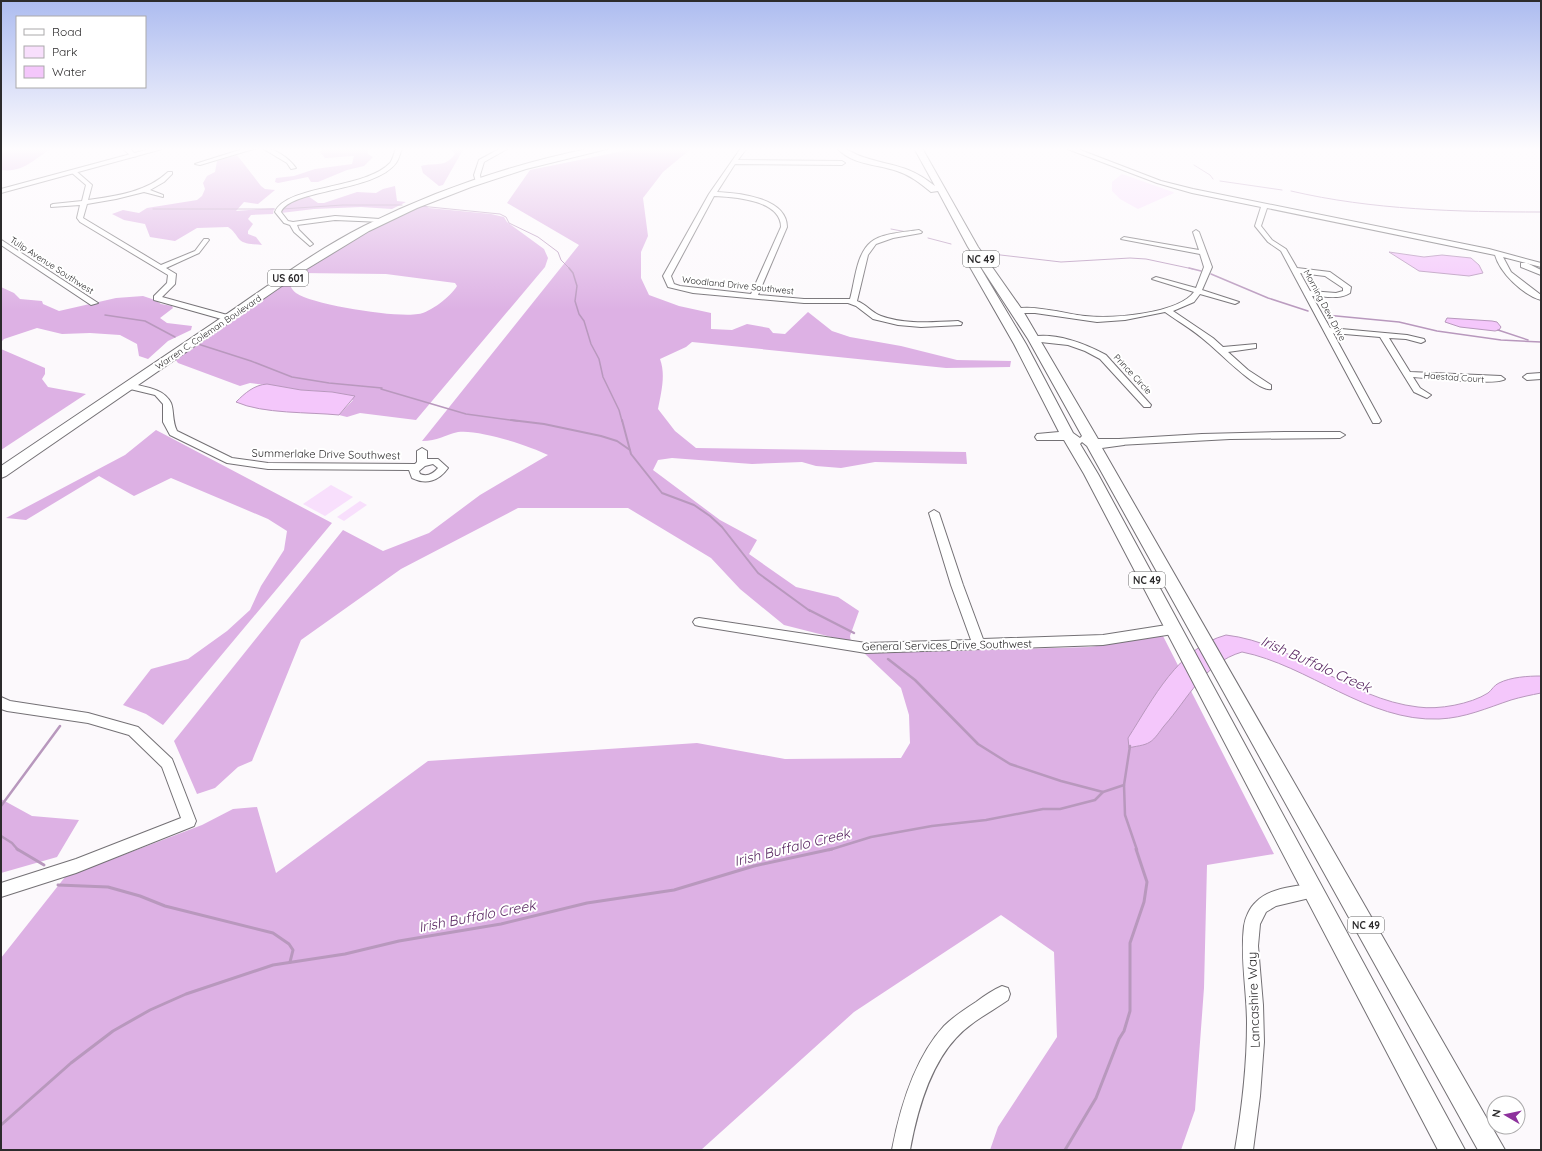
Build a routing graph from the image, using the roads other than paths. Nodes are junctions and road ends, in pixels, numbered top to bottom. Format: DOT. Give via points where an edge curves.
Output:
graph roads {
  1 [pos="84,201"];
  2 [pos="80,202"];
  3 [pos="289,202"];
  4 [pos="424,202"];
  5 [pos="708,202"];
  6 [pos="760,202"];
  7 [pos="940,202"];
  8 [pos="948,202"];
  9 [pos="1248,202"];
  10 [pos="1265,205"];
  11 [pos="53,206"];
  12 [pos="380,221"];
  13 [pos="293,224"];
  14 [pos="919,232"];
  15 [pos="1196,232"];
  16 [pos="1124,239"];
  17 [pos="206,240"];
  18 [pos="1,242"];
  19 [pos="310,244"];
  20 [pos="13,250"];
  21 [pos="5,253"];
  22 [pos="1204,253"];
  23 [pos="1498,253"];
  24 [pos="1515,257"];
  25 [pos="1541,265"];
  26 [pos="162,267"];
  27 [pos="1295,270"];
  28 [pos="1541,273"];
  29 [pos="1156,279"];
  30 [pos="1198,291"];
  31 [pos="1307,293"];
  32 [pos="754,296"];
  33 [pos="1541,298"];
  34 [pos="853,302"];
  35 [pos="1235,302"];
  36 [pos="94,303"];
  37 [pos="1167,310"];
  38 [pos="1017,311"];
  39 [pos="228,318"];
  40 [pos="958,323"];
  41 [pos="1327,330"];
  42 [pos="1383,335"];
  43 [pos="1034,339"];
  44 [pos="1421,341"];
  45 [pos="1019,342"];
  46 [pos="1253,346"];
  47 [pos="1222,350"];
  48 [pos="1050,366"];
  49 [pos="1407,374"];
  50 [pos="1541,376"];
  51 [pos="1527,377"];
  52 [pos="1501,379"];
  53 [pos="129,386"];
  54 [pos="1268,387"];
  55 [pos="1427,395"];
  56 [pos="1049,397"];
  57 [pos="1147,405"];
  58 [pos="1376,421"];
  59 [pos="1340,435"];
  60 [pos="1068,436"];
  61 [pos="1091,438"];
  62 [pos="1118,442"];
  63 [pos="422,451"];
  64 [pos="1078,451"];
  65 [pos="419,465"];
  66 [pos="1,473"];
  67 [pos="1122,493"];
  68 [pos="1111,512"];
  69 [pos="934,513"];
  70 [pos="1156,553"];
  71 [pos="699,622"];
  72 [pos="1173,629"];
  73 [pos="980,645"];
  74 [pos="1,702"];
  75 [pos="1,890"];
  76 [pos="1313,891"];
  77 [pos="1002,994"];
  78 [pos="901,1150"];
  79 [pos="1244,1150"];
  80 [pos="1452,1150"];
  81 [pos="1492,1150"];
  1 -- 26 [label="street" via="80,218 82,222"];
  2 -- 11 [label="street"];
  3 -- 13 [label="street" via="282,205 278,212 282,218"];
  4 -- 12 [label="highway, Warren C. Coleman Boulevard / US 601"];
  5 -- 32 [label="street, Woodland Drive Southwest" via="674,260 667,279 671,285 683,289"];
  6 -- 32 [label="street" via="784,219 784,227"];
  7 -- 45 [label="highway, NC 49"];
  8 -- 38 [label="highway, NC 49" via="973,247"];
  9 -- 10 [label="street"];
  10 -- 23 [label="street"];
  10 -- 27 [label="street, Morning Dew Drive" via="1258,226 1270,241 1284,250"];
  12 -- 13 [label="street" via="346,218"];
  12 -- 39 [label="highway, Warren C. Coleman Boulevard / US 601" via="311,262"];
  13 -- 19 [label="street" via="296,231"];
  14 -- 34 [label="street" via="878,240 870,247 865,255"];
  15 -- 22 [label="street"];
  16 -- 22 [label="street"];
  17 -- 26 [label="street" via="197,252"];
  18 -- 20 [label="street, Tulip Avenue Southwest"];
  20 -- 21 [label="street"];
  20 -- 36 [label="street, Tulip Avenue Southwest"];
  22 -- 30 [label="street" via="1208,267"];
  23 -- 24 [label="street"];
  23 -- 33 [label="street" via="1500,264 1505,271"];
  24 -- 25 [label="street"];
  24 -- 28 [label="street" via="1527,267"];
  26 -- 39 [label="street" via="172,274 172,281 157,298"];
  27 -- 31 [label="street, Morning Dew Drive"];
  27 -- 31 [label="street" via="1327,274 1346,287 1346,293 1336,295"];
  29 -- 30 [label="street"];
  30 -- 35 [label="street"];
  30 -- 37 [label="street" via="1190,301"];
  31 -- 41 [label="street, Morning Dew Drive"];
  32 -- 34 [label="street, Woodland Drive Southwest"];
  34 -- 40 [label="street" via="876,317 898,323"];
  37 -- 38 [label="street" via="1097,320"];
  37 -- 47 [label="street"];
  38 -- 43 [label="highway, NC 49"];
  39 -- 53 [label="highway, Warren C. Coleman Boulevard / US 601"];
  41 -- 42 [label="street"];
  41 -- 58 [label="street, Morning Dew Drive"];
  42 -- 44 [label="street"];
  42 -- 49 [label="street"];
  43 -- 48 [label="highway, NC 49"];
  43 -- 57 [label="street, Prince Circle" via="1055,341 1097,353"];
  45 -- 48 [label="highway" via="1031,345 1042,363"];
  45 -- 56 [label="highway, NC 49"];
  46 -- 47 [label="street"];
  47 -- 54 [label="street" via="1251,377"];
  48 -- 61 [label="highway, NC 49"];
  49 -- 52 [label="street, Haestad Court"];
  49 -- 55 [label="street" via="1417,390"];
  50 -- 51 [label="street"];
  53 -- 65 [label="street, Summerlake Drive Southwest" via="158,393 166,404 168,422 173,433 230,461 268,466"];
  53 -- 66 [label="highway, Warren C. Coleman Boulevard / US 601"];
  56 -- 60 [label="highway, NC 49"];
  56 -- 61 [label="highway" via="1057,399 1079,435"];
  59 -- 62 [label="street" via="1278,433"];
  60 -- 64 [label="highway, NC 49"];
  60 -- 64 [label="highway" via="1042,437"];
  60 -- 67 [label="highway" via="1083,446 1110,487"];
  61 -- 62 [label="highway"];
  61 -- 67 [label="highway, NC 49"];
  63 -- 65 [label="street"];
  64 -- 68 [label="highway, NC 49"];
  65 -- 65 [label="street, Summerlake Drive Southwest" via="415,476 429,482 443,468 434,461"];
  67 -- 70 [label="highway, NC 49"];
  68 -- 70 [label="highway" via="1121,515 1140,549"];
  68 -- 72 [label="highway, NC 49"];
  69 -- 73 [label="street"];
  70 -- 81 [label="highway, NC 49"];
  71 -- 73 [label="street, General Services Drive Southwest" via="866,648"];
  72 -- 73 [label="street, General Services Drive Southwest" via="1103,640"];
  72 -- 76 [label="highway, NC 49"];
  74 -- 75 [label="street" via="7,706 88,718 133,732 167,763 189,821 76,866"];
  76 -- 79 [label="street, Lancashire Way" via="1281,897 1262,907 1252,924 1256,1048"];
  76 -- 80 [label="highway, NC 49"];
  77 -- 78 [label="street" via="951,1032 924,1072 904,1132"];
}
